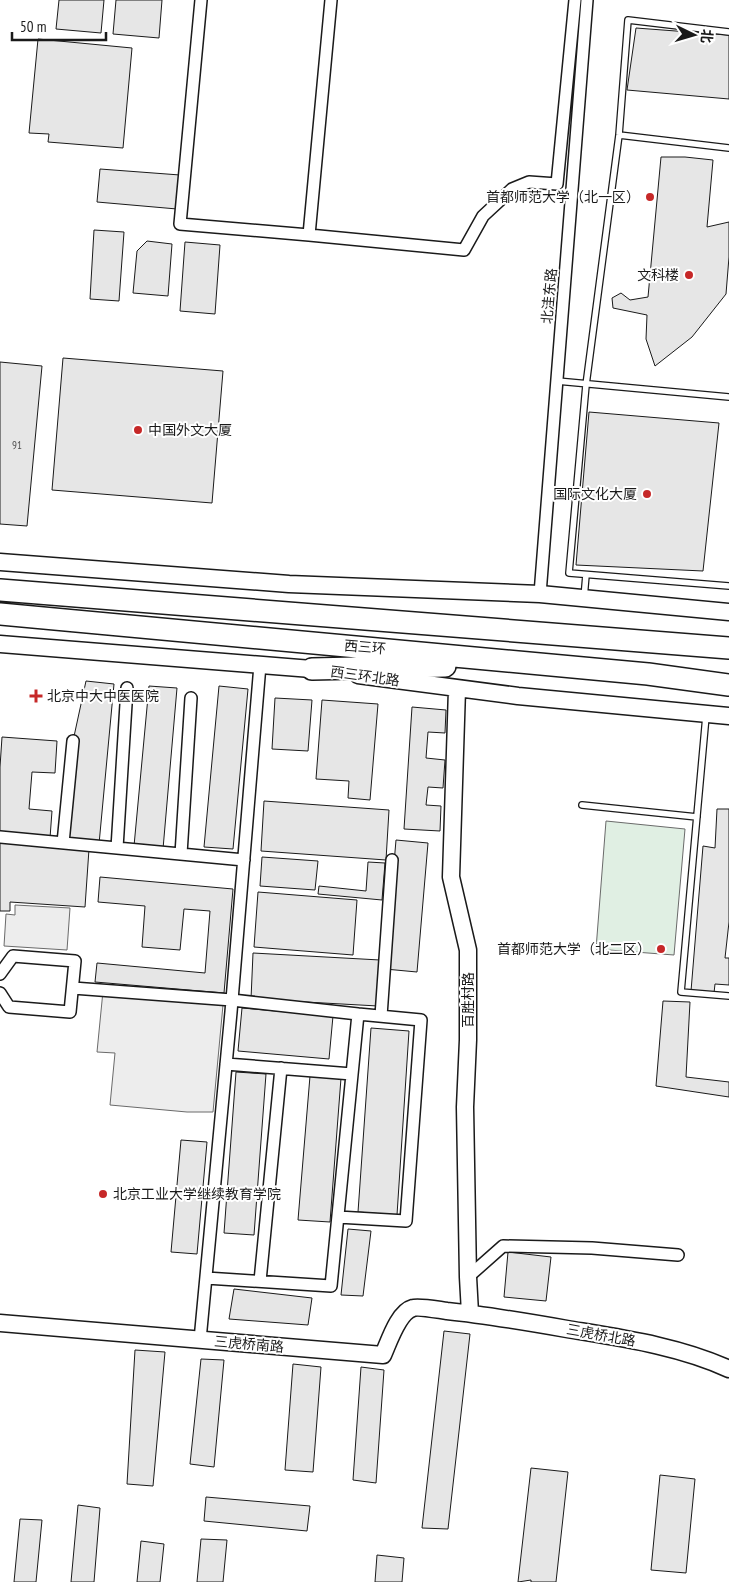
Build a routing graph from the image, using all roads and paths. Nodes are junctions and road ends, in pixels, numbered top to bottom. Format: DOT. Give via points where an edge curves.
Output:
graph roads {
  1 [pos="201,0"];
  2 [pos="330,0"];
  3 [pos="575,0"];
  4 [pos="587,0"];
  5 [pos="729,32"];
  6 [pos="619,135"];
  7 [pos="729,148"];
  8 [pos="309,235"];
  9 [pos="557,381"];
  10 [pos="586,384"];
  11 [pos="729,397"];
  12 [pos="0,562"];
  13 [pos="586,575"];
  14 [pos="729,586"];
  15 [pos="2,590"];
  16 [pos="540,594"];
  17 [pos="584,598"];
  18 [pos="729,612"];
  19 [pos="1,614"];
  20 [pos="649,643"];
  21 [pos="0,644"];
  22 [pos="729,648"];
  23 [pos="729,655"];
  24 [pos="260,665"];
  25 [pos="543,665"];
  26 [pos="312,669"];
  27 [pos="648,674"];
  28 [pos="729,676"];
  29 [pos="729,685"];
  30 [pos="127,688"];
  31 [pos="457,689"];
  32 [pos="191,698"];
  33 [pos="706,713"];
  34 [pos="729,716"];
  35 [pos="73,741"];
  36 [pos="582,806"];
  37 [pos="696,817"];
  38 [pos="0,837"];
  39 [pos="63,843"];
  40 [pos="117,848"];
  41 [pos="181,854"];
  42 [pos="244,860"];
  43 [pos="392,860"];
  44 [pos="0,974"];
  45 [pos="73,988"];
  46 [pos="0,993"];
  47 [pos="729,996"];
  48 [pos="232,1000"];
  49 [pos="358,1014"];
  50 [pos="381,1016"];
  51 [pos="226,1064"];
  52 [pos="281,1068"];
  53 [pos="352,1074"];
  54 [pos="338,1217"];
  55 [pos="678,1255"];
  56 [pos="468,1277"];
  57 [pos="206,1278"];
  58 [pos="260,1281"];
  59 [pos="470,1313"];
  60 [pos="0,1322"];
  61 [pos="200,1340"];
  62 [pos="729,1369"];
  1 -- 8 [label="street" via="180,224"];
  2 -- 8 [label="street"];
  3 -- 8 [label="street" via="557,184 529,182 512,189 483,216 464,250"];
  4 -- 9 [label="street, 北洼东路"];
  5 -- 6 [label="lane" via="628,20"];
  6 -- 7 [label="lane"];
  6 -- 10 [label="lane"];
  9 -- 10 [label="lane"];
  9 -- 16 [label="street, 北洼东路"];
  10 -- 11 [label="lane"];
  10 -- 13 [label="lane" via="569,573"];
  12 -- 16 [label="street" via="289,584"];
  13 -- 14 [label="lane"];
  13 -- 17 [label="lane"];
  15 -- 20 [label="highway, 西三环"];
  16 -- 17 [label="street"];
  17 -- 18 [label="street"];
  19 -- 25 [label="highway, 西三环"];
  20 -- 22 [label="highway, 西三环"];
  20 -- 23 [label="highway"];
  21 -- 24 [label="street, 西三环北路"];
  24 -- 26 [label="street, 西三环北路"];
  24 -- 42 [label="street"];
  25 -- 26 [label="highway"];
  25 -- 27 [label="highway, 西三环"];
  26 -- 31 [label="street, 西三环北路"];
  27 -- 28 [label="highway"];
  27 -- 29 [label="highway, 西三环"];
  30 -- 40 [label="street"];
  31 -- 33 [label="street, 西三环北路"];
  31 -- 56 [label="street, 百胜村路" via="451,877 468,950"];
  32 -- 41 [label="street"];
  33 -- 34 [label="street, 西三环北路"];
  33 -- 37 [label="lane"];
  35 -- 39 [label="street"];
  36 -- 37 [label="lane"];
  37 -- 47 [label="lane" via="681,992"];
  38 -- 39 [label="street"];
  39 -- 40 [label="street"];
  40 -- 41 [label="street"];
  41 -- 42 [label="street"];
  42 -- 48 [label="street"];
  43 -- 50 [label="street"];
  44 -- 45 [label="street" via="13,956 75,961"];
  45 -- 46 [label="street" via="70,1012 9,1007"];
  45 -- 48 [label="street"];
  48 -- 49 [label="street"];
  48 -- 51 [label="street"];
  49 -- 50 [label="street"];
  49 -- 53 [label="street"];
  50 -- 54 [label="street" via="422,1020 406,1221"];
  51 -- 52 [label="street"];
  51 -- 57 [label="street"];
  52 -- 53 [label="street"];
  52 -- 58 [label="street"];
  53 -- 54 [label="street"];
  54 -- 58 [label="street" via="331,1286"];
  55 -- 56 [label="street" via="592,1248 503,1246"];
  56 -- 59 [label="street, 百胜村路"];
  57 -- 58 [label="street"];
  57 -- 61 [label="street"];
  59 -- 61 [label="street, 三虎桥南路" via="413,1308 403,1314 383,1355"];
  59 -- 62 [label="street, 三虎桥北路" via="650,1344 707,1358"];
  60 -- 61 [label="street, 三虎桥南路"];
}
